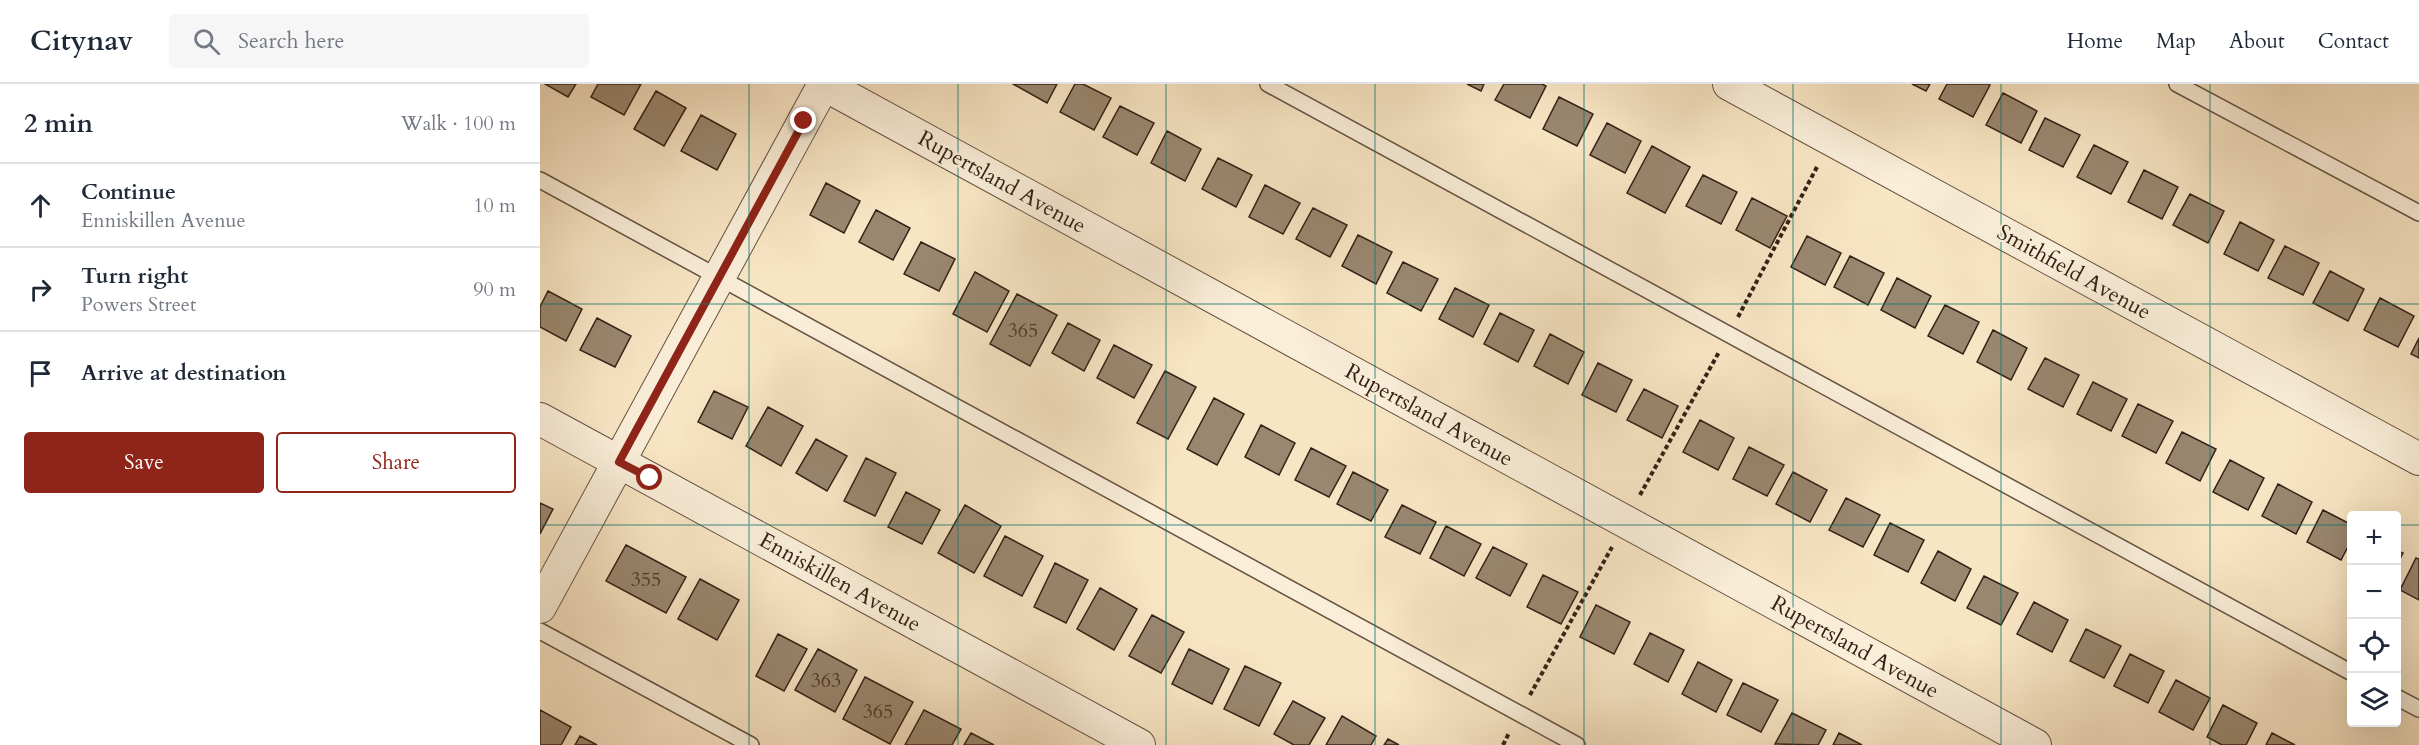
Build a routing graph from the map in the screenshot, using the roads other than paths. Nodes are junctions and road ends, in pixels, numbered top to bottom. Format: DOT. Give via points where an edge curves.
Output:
graph roads {
  1 [pos="823,84"];
  2 [pos="1268,84"];
  3 [pos="1729,84"];
  4 [pos="2177,84"];
  5 [pos="540,180"];
  6 [pos="2419,213"];
  7 [pos="719,278"];
  8 [pos="540,419"];
  9 [pos="2419,459"];
  10 [pos="619,462"];
  11 [pos="540,607"];
  12 [pos="540,631"];
  13 [pos="2347,670"];
  14 [pos="2401,699"];
  15 [pos="2419,709"];
  16 [pos="751,745"];
  17 [pos="1140,745"];
  18 [pos="1577,745"];
  19 [pos="2034,745"];
  1 -- 7 [label="street"];
  1 -- 19 [label="street, Rupertsland Avenue"];
  2 -- 13 [label="lane"];
  3 -- 9 [label="street, Smithfield Avenue"];
  4 -- 6 [label="lane"];
  5 -- 7 [label="lane"];
  7 -- 10 [label="street"];
  7 -- 18 [label="lane"];
  8 -- 10 [label="street, Enniskillen Avenue"];
  10 -- 11 [label="street"];
  10 -- 17 [label="street, Enniskillen Avenue"];
  12 -- 16 [label="lane"];
  14 -- 15 [label="lane"];
}
